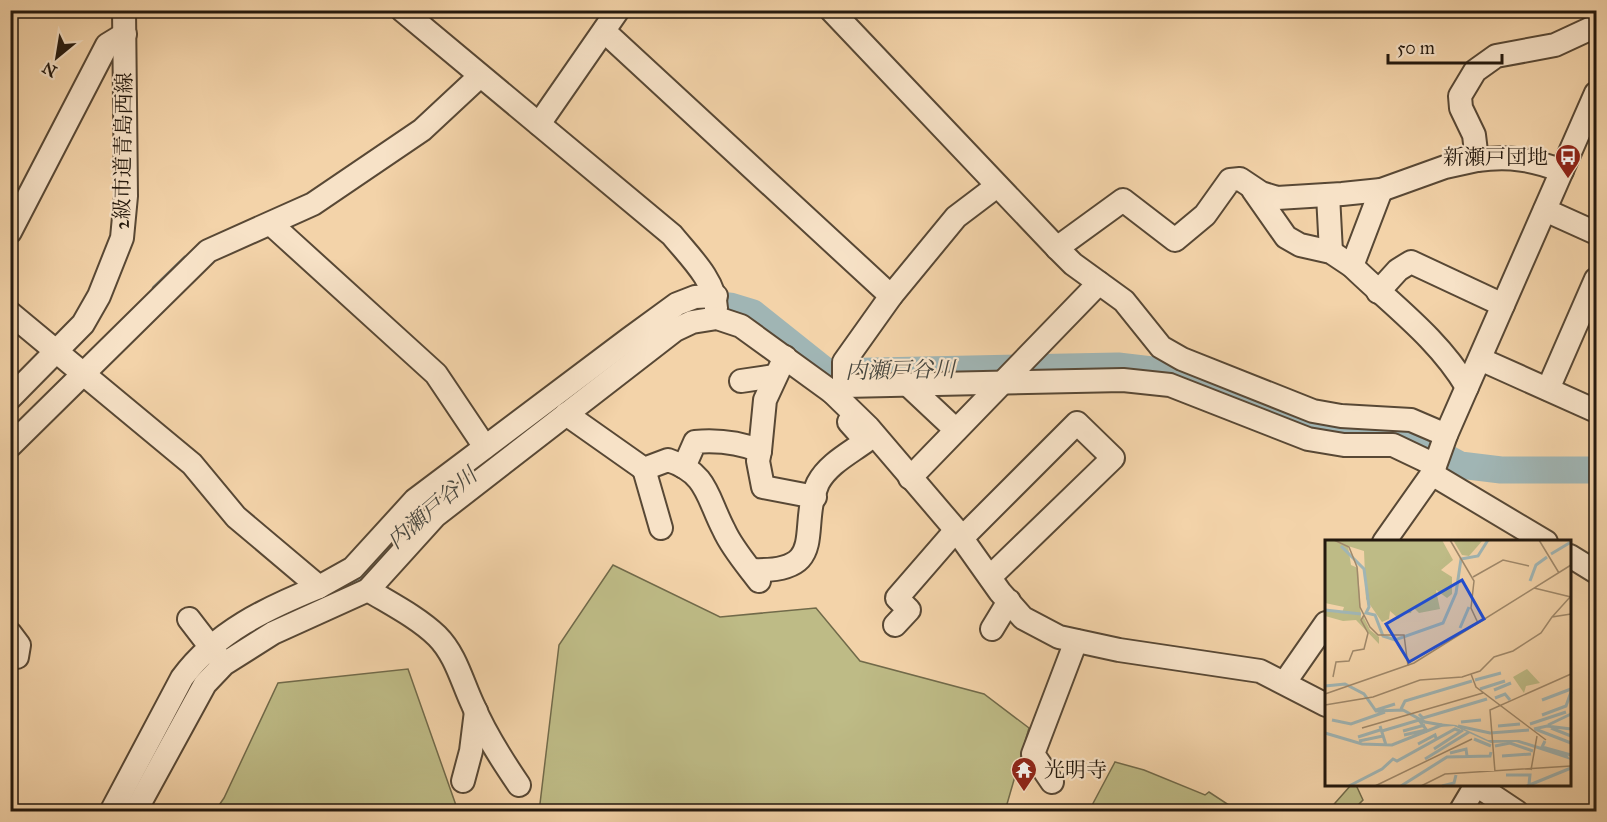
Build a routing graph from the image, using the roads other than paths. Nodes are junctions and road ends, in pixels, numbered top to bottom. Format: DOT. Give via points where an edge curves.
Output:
graph roads {
  1 [pos="124,10"];
  2 [pos="402,10"];
  3 [pos="618,10"];
  4 [pos="831,10"];
  5 [pos="1596,26"];
  6 [pos="604,31"];
  7 [pos="124,34"];
  8 [pos="480,76"];
  9 [pos="1596,93"];
  10 [pos="539,124"];
  11 [pos="1477,160"];
  12 [pos="1562,171"];
  13 [pos="1247,183"];
  14 [pos="997,186"];
  15 [pos="1381,190"];
  16 [pos="1328,195"];
  17 [pos="1545,210"];
  18 [pos="271,224"];
  19 [pos="10,232"];
  20 [pos="1596,233"];
  21 [pos="1057,248"];
  22 [pos="1331,252"];
  23 [pos="1352,266"];
  24 [pos="1596,279"];
  25 [pos="1099,283"];
  26 [pos="1378,292"];
  27 [pos="891,296"];
  28 [pos="1503,305"];
  29 [pos="716,307"];
  30 [pos="10,314"];
  31 [pos="1588,321"];
  32 [pos="56,353"];
  33 [pos="1480,359"];
  34 [pos="780,366"];
  35 [pos="82,375"];
  36 [pos="741,381"];
  37 [pos="1003,381"];
  38 [pos="907,384"];
  39 [pos="1467,387"];
  40 [pos="838,389"];
  41 [pos="1548,389"];
  42 [pos="10,398"];
  43 [pos="1596,411"];
  44 [pos="567,414"];
  45 [pos="518,422"];
  46 [pos="956,430"];
  47 [pos="532,440"];
  48 [pos="866,441"];
  49 [pos="10,446"];
  50 [pos="485,447"];
  51 [pos="760,451"];
  52 [pos="1438,455"];
  53 [pos="684,467"];
  54 [pos="644,469"];
  55 [pos="905,472"];
  56 [pos="815,497"];
  57 [pos="661,528"];
  58 [pos="959,534"];
  59 [pos="1385,540"];
  60 [pos="1544,540"];
  61 [pos="1571,557"];
  62 [pos="353,568"];
  63 [pos="1596,572"];
  64 [pos="990,577"];
  65 [pos="319,586"];
  66 [pos="369,588"];
  67 [pos="1009,602"];
  68 [pos="254,616"];
  69 [pos="189,620"];
  70 [pos="1325,624"];
  71 [pos="895,625"];
  72 [pos="992,629"];
  73 [pos="10,633"];
  74 [pos="266,637"];
  75 [pos="1076,641"];
  76 [pos="217,656"];
  77 [pos="17,657"];
  78 [pos="182,678"];
  79 [pos="1285,682"];
  80 [pos="201,691"];
  81 [pos="1325,704"];
  82 [pos="476,711"];
  83 [pos="462,781"];
  84 [pos="1053,782"];
  85 [pos="519,785"];
  86 [pos="1478,786"];
  87 [pos="111,812"];
  88 [pos="135,812"];
  89 [pos="1460,812"];
  90 [pos="1471,812"];
  91 [pos="1517,812"];
  1 -- 7 [label="street, 2級市道青島西線"];
  2 -- 8 [label="street"];
  3 -- 6 [label="street"];
  4 -- 14 [label="street"];
  5 -- 11 [label="street" via="1556,45 1496,56 1475,71 1460,96 1461,108 1474,135"];
  6 -- 10 [label="street"];
  6 -- 27 [label="street"];
  7 -- 19 [label="street" via="107,45"];
  7 -- 32 [label="street, 2級市道青島西線" via="126,196 122,238 94,305 83,324"];
  8 -- 10 [label="street"];
  8 -- 18 [label="street" via="422,130 313,204"];
  9 -- 12 [label="street"];
  10 -- 29 [label="street" via="672,235 706,277"];
  11 -- 12 [label="street" via="1505,156 1536,160"];
  11 -- 15 [label="street"];
  12 -- 17 [label="street"];
  13 -- 16 [label="street" via="1277,198"];
  13 -- 21 [label="street" via="1230,180 1205,215 1175,240 1123,200"];
  13 -- 22 [label="street" via="1286,237 1300,245"];
  14 -- 21 [label="street"];
  14 -- 27 [label="street" via="956,217"];
  15 -- 16 [label="street"];
  15 -- 23 [label="street"];
  16 -- 22 [label="street"];
  17 -- 20 [label="street"];
  17 -- 28 [label="street"];
  18 -- 35 [label="street" via="208,251"];
  18 -- 50 [label="street" via="436,375"];
  21 -- 25 [label="street"];
  22 -- 23 [label="street"];
  23 -- 26 [label="street"];
  24 -- 31 [label="street"];
  25 -- 37 [label="street"];
  25 -- 52 [label="street" via="1124,301 1161,347 1182,359 1313,411 1412,420"];
  26 -- 28 [label="street" via="1411,262"];
  26 -- 39 [label="street" via="1423,329 1452,361"];
  27 -- 40 [label="street" via="844,362"];
  28 -- 33 [label="street"];
  29 -- 34 [label="street"];
  29 -- 44 [label="street" via="675,330"];
  29 -- 45 [label="street" via="695,297 677,304"];
  30 -- 32 [label="street"];
  31 -- 41 [label="street"];
  32 -- 35 [label="street"];
  32 -- 42 [label="street, 2級市道青島西線"];
  33 -- 39 [label="street"];
  33 -- 41 [label="street"];
  34 -- 36 [label="street"];
  34 -- 40 [label="street"];
  34 -- 48 [label="street" via="852,424"];
  34 -- 51 [label="street" via="765,400"];
  35 -- 49 [label="street"];
  35 -- 65 [label="street" via="192,464 236,517"];
  37 -- 38 [label="street"];
  37 -- 46 [label="street"];
  37 -- 52 [label="street" via="1123,380 1170,385 1308,439 1344,445 1393,445"];
  38 -- 40 [label="street"];
  38 -- 46 [label="street"];
  39 -- 52 [label="street"];
  40 -- 55 [label="street"];
  41 -- 43 [label="street"];
  44 -- 47 [label="street"];
  44 -- 54 [label="street"];
  45 -- 47 [label="street"];
  45 -- 50 [label="street"];
  46 -- 55 [label="street"];
  47 -- 66 [label="street" via="435,516"];
  48 -- 55 [label="street" via="878,455"];
  48 -- 56 [label="street" via="832,465 818,484"];
  50 -- 62 [label="street" via="415,500"];
  51 -- 53 [label="street" via="715,440 695,442"];
  51 -- 56 [label="street" via="763,487"];
  52 -- 59 [label="street"];
  52 -- 60 [label="street"];
  53 -- 54 [label="street" via="668,460"];
  53 -- 56 [label="street" via="709,492 724,530 756,577 785,569 799,560 808,543"];
  54 -- 57 [label="street"];
  55 -- 58 [label="street"];
  58 -- 64 [label="street"];
  58 -- 64 [label="street" via="1077,423 1113,458"];
  58 -- 71 [label="street" via="897,598 909,610"];
  61 -- 63 [label="street"];
  62 -- 65 [label="street"];
  62 -- 66 [label="street"];
  64 -- 67 [label="street"];
  65 -- 68 [label="street"];
  66 -- 74 [label="street"];
  66 -- 82 [label="street" via="437,636 452,656"];
  67 -- 72 [label="street"];
  67 -- 75 [label="street" via="1023,618 1059,637"];
  68 -- 74 [label="street"];
  68 -- 76 [label="street"];
  69 -- 76 [label="street"];
  70 -- 79 [label="street"];
  73 -- 77 [label="street" via="19,645"];
  74 -- 76 [label="street"];
  75 -- 79 [label="street" via="1260,671"];
  75 -- 84 [label="street" via="1033,754"];
  76 -- 78 [label="street" via="196,659"];
  76 -- 80 [label="street"];
  78 -- 80 [label="street"];
  78 -- 87 [label="street"];
  79 -- 81 [label="street"];
  80 -- 88 [label="street"];
  82 -- 83 [label="street"];
  82 -- 85 [label="street"];
  86 -- 89 [label="street"];
  86 -- 90 [label="street"];
  86 -- 91 [label="street"];
}
